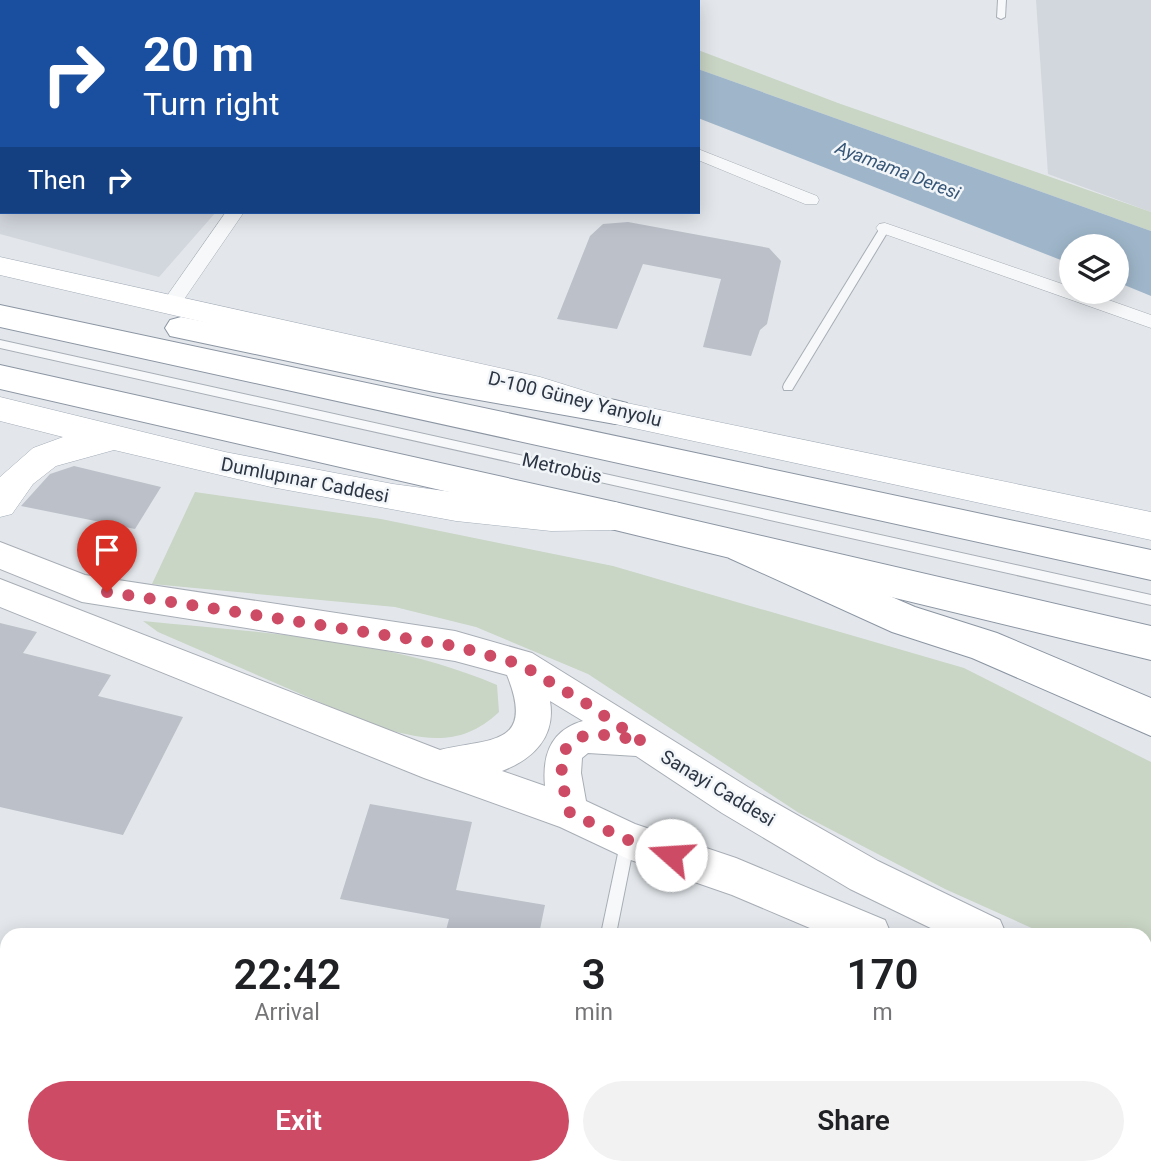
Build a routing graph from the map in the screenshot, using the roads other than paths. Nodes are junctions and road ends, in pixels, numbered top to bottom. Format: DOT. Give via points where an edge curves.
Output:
graph roads {
  1 [pos="1002,0"];
  2 [pos="1001,17"];
  3 [pos="700,155"];
  4 [pos="811,200"];
  5 [pos="234,214"];
  6 [pos="885,228"];
  7 [pos="0,266"];
  8 [pos="0,292"];
  9 [pos="169,307"];
  10 [pos="0,316"];
  11 [pos="1151,322"];
  12 [pos="0,344"];
  13 [pos="0,377"];
  14 [pos="788,387"];
  15 [pos="0,410"];
  16 [pos="615,412"];
  17 [pos="114,439"];
  18 [pos="0,504"];
  19 [pos="614,516"];
  20 [pos="1151,525"];
  21 [pos="742,547"];
  22 [pos="0,555"];
  23 [pos="1151,565"];
  24 [pos="0,593"];
  25 [pos="1151,601"];
  26 [pos="1081,626"];
  27 [pos="1151,643"];
  28 [pos="1151,650"];
  29 [pos="520,664"];
  30 [pos="1151,717"];
  31 [pos="643,742"];
  32 [pos="437,766"];
  33 [pos="570,813"];
  34 [pos="628,840"];
  35 [pos="609,928"];
  36 [pos="857,928"];
  37 [pos="974,928"];
  1 -- 2 [label="lane"];
  3 -- 4 [label="street"];
  5 -- 9 [label="street"];
  6 -- 11 [label="street"];
  6 -- 14 [label="lane"];
  7 -- 9 [label="main road, D-100 Güney Yanyolu"];
  8 -- 16 [label="highway"];
  9 -- 16 [label="main road, D-100 Güney Yanyolu" via="540,388"];
  10 -- 23 [label="highway"];
  12 -- 25 [label="lane, Metrobüs"];
  13 -- 19 [label="highway"];
  15 -- 17 [label="main road, Dumlupınar Caddesi"];
  16 -- 20 [label="main road, D-100 Güney Yanyolu"];
  17 -- 18 [label="main road" via="79,444 41,457 24,469"];
  17 -- 19 [label="main road, Dumlupınar Caddesi" via="414,502 495,514"];
  19 -- 21 [label="highway"];
  21 -- 26 [label="highway"];
  21 -- 30 [label="highway" via="906,620 984,645"];
  22 -- 29 [label="main road, Sanayi Caddesi" via="82,588 443,644"];
  24 -- 32 [label="main road"];
  26 -- 27 [label="highway"];
  26 -- 28 [label="main road"];
  29 -- 31 [label="main road, Sanayi Caddesi"];
  29 -- 32 [label="main road" via="534,691 535,720 524,742 500,756 471,764"];
  31 -- 33 [label="main road" via="583,734 569,745 560,776"];
  31 -- 37 [label="main road, Sanayi Caddesi" via="864,875"];
  32 -- 33 [label="main road"];
  33 -- 34 [label="main road"];
  34 -- 35 [label="lane"];
  34 -- 36 [label="main road" via="736,877"];
}
